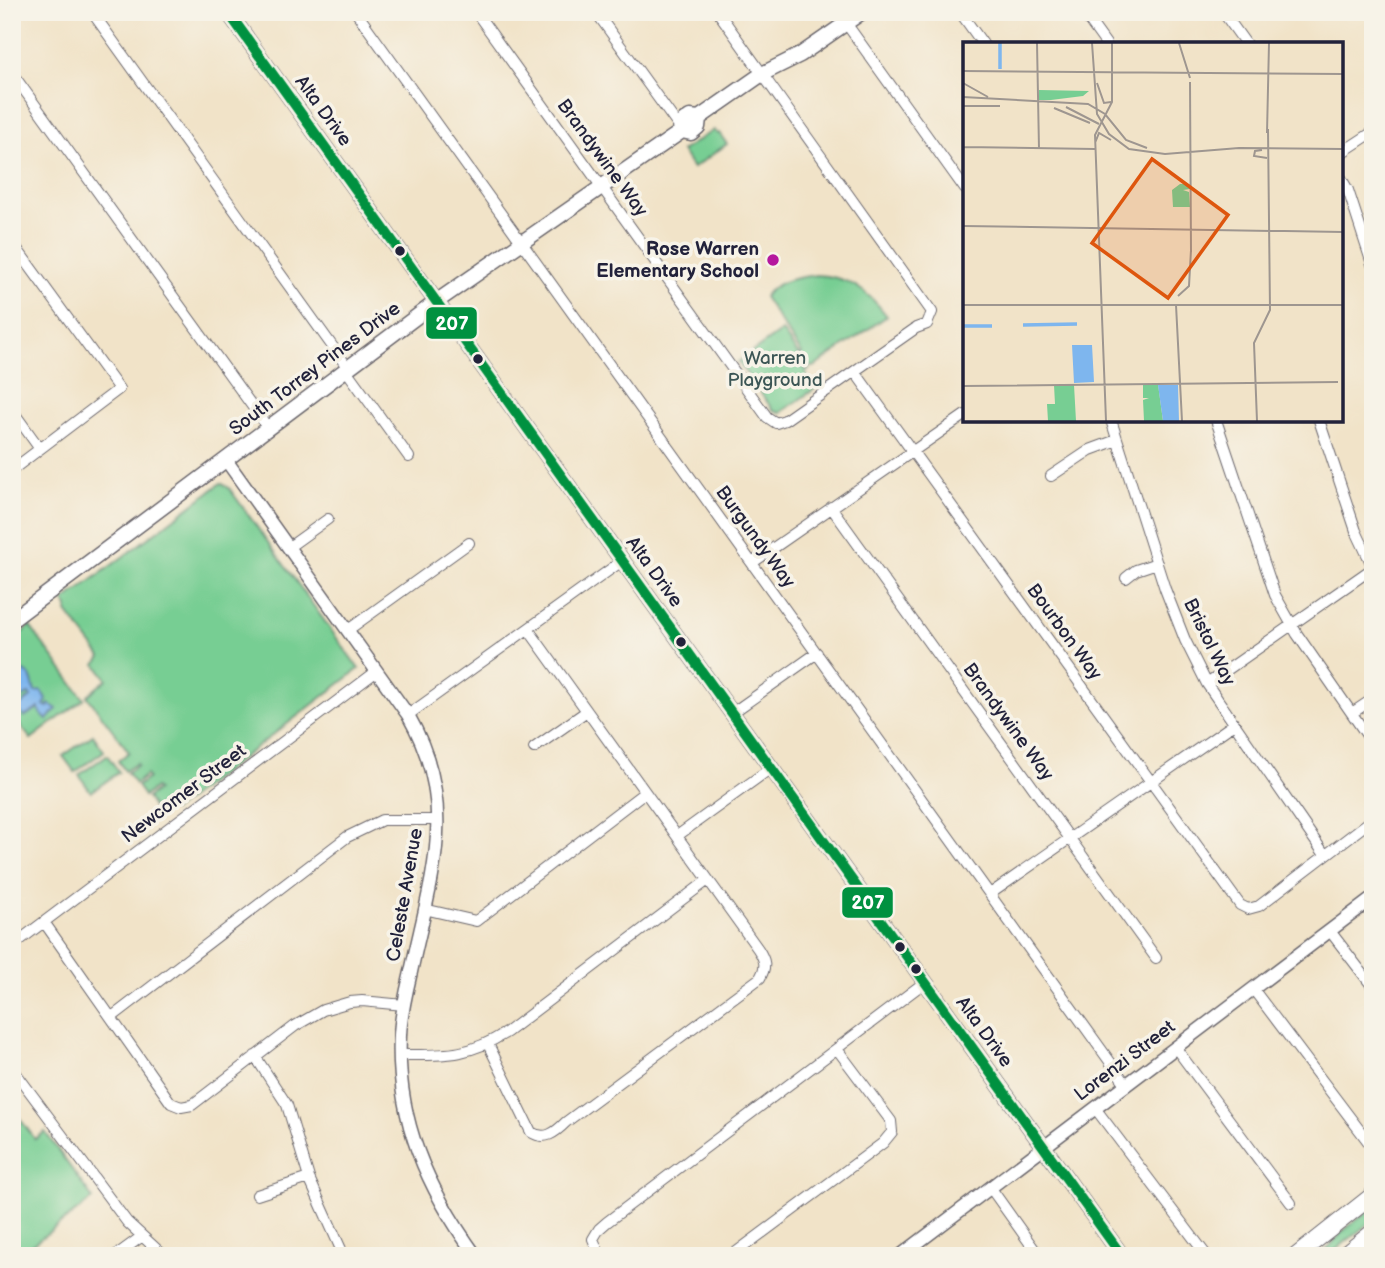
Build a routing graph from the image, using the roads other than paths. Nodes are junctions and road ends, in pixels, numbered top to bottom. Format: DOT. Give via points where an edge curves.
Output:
graph roads {
  1 [pos="92,12"];
  2 [pos="228,12"];
  3 [pos="356,12"];
  4 [pos="476,12"];
  5 [pos="596,12"];
  6 [pos="718,12"];
  7 [pos="862,12"];
  8 [pos="960,12"];
  9 [pos="1083,12"];
  10 [pos="1223,12"];
  11 [pos="842,18"];
  12 [pos="982,42"];
  13 [pos="1105,42"];
  14 [pos="1244,42"];
  15 [pos="12,73"];
  16 [pos="762,74"];
  17 [pos="682,131"];
  18 [pos="1373,132"];
  19 [pos="1343,152"];
  20 [pos="1343,181"];
  21 [pos="963,186"];
  22 [pos="601,187"];
  23 [pos="12,242"];
  24 [pos="522,242"];
  25 [pos="1373,267"];
  26 [pos="436,302"];
  27 [pos="347,369"];
  28 [pos="855,372"];
  29 [pos="12,410"];
  30 [pos="963,416"];
  31 [pos="1112,422"];
  32 [pos="1217,422"];
  33 [pos="1320,422"];
  34 [pos="268,428"];
  35 [pos="1117,440"];
  36 [pos="40,449"];
  37 [pos="912,451"];
  38 [pos="409,457"];
  39 [pos="226,460"];
  40 [pos="12,470"];
  41 [pos="1051,476"];
  42 [pos="831,507"];
  43 [pos="328,519"];
  44 [pos="470,543"];
  45 [pos="289,547"];
  46 [pos="622,561"];
  47 [pos="752,562"];
  48 [pos="1157,563"];
  49 [pos="1373,568"];
  50 [pos="1126,578"];
  51 [pos="12,620"];
  52 [pos="1291,625"];
  53 [pos="528,629"];
  54 [pos="348,630"];
  55 [pos="817,653"];
  56 [pos="377,671"];
  57 [pos="1208,684"];
  58 [pos="1373,699"];
  59 [pos="587,711"];
  60 [pos="732,713"];
  61 [pos="1352,713"];
  62 [pos="408,715"];
  63 [pos="1234,724"];
  64 [pos="1373,744"];
  65 [pos="534,748"];
  66 [pos="771,768"];
  67 [pos="1150,782"];
  68 [pos="645,792"];
  69 [pos="1373,819"];
  70 [pos="438,820"];
  71 [pos="677,836"];
  72 [pos="1070,838"];
  73 [pos="1325,855"];
  74 [pos="708,880"];
  75 [pos="990,894"];
  76 [pos="1373,898"];
  77 [pos="424,909"];
  78 [pos="44,922"];
  79 [pos="1329,931"];
  80 [pos="12,946"];
  81 [pos="1156,958"];
  82 [pos="1371,979"];
  83 [pos="925,982"];
  84 [pos="1253,989"];
  85 [pos="404,1005"];
  86 [pos="112,1017"];
  87 [pos="488,1044"];
  88 [pos="1175,1047"];
  89 [pos="837,1049"];
  90 [pos="401,1055"];
  91 [pos="255,1056"];
  92 [pos="12,1068"];
  93 [pos="1126,1084"];
  94 [pos="1095,1108"];
  95 [pos="1370,1144"];
  96 [pos="1043,1147"];
  97 [pos="309,1178"];
  98 [pos="990,1187"];
  99 [pos="257,1195"];
  100 [pos="1373,1195"];
  101 [pos="1291,1203"];
  102 [pos="1373,1232"];
  103 [pos="141,1237"];
  104 [pos="115,1256"];
  105 [pos="164,1256"];
  106 [pos="344,1256"];
  107 [pos="476,1256"];
  108 [pos="600,1256"];
  109 [pos="731,1256"];
  110 [pos="900,1256"];
  111 [pos="1039,1256"];
  112 [pos="1122,1256"];
  113 [pos="1207,1256"];
  114 [pos="1296,1256"];
  115 [pos="1343,1256"];
  1 -- 27 [label="street"];
  2 -- 26 [label="main road, Alta Drive"];
  3 -- 24 [label="street, Burgundy Way"];
  4 -- 22 [label="street, Brandywine Way"];
  5 -- 17 [label="street"];
  6 -- 16 [label="street"];
  7 -- 11 [label="main road, South Torrey Pines Drive"];
  8 -- 12 [label="street"];
  9 -- 13 [label="street"];
  10 -- 14 [label="street"];
  11 -- 16 [label="main road, South Torrey Pines Drive" via="800,55"];
  11 -- 21 [label="street"];
  15 -- 34 [label="street"];
  16 -- 17 [label="main road, South Torrey Pines Drive" via="699,118 690,117 683,122"];
  16 -- 28 [label="street" via="931,308 927,324"];
  17 -- 22 [label="main road, South Torrey Pines Drive"];
  18 -- 19 [label="street"];
  20 -- 25 [label="street"];
  22 -- 24 [label="main road, South Torrey Pines Drive"];
  22 -- 28 [label="street, Brandywine Way" via="767,417 785,420"];
  23 -- 36 [label="street" via="119,389"];
  24 -- 26 [label="main road, South Torrey Pines Drive"];
  24 -- 47 [label="street, Burgundy Way"];
  26 -- 27 [label="main road, South Torrey Pines Drive"];
  26 -- 46 [label="main road, Alta Drive"];
  27 -- 34 [label="main road, South Torrey Pines Drive"];
  27 -- 38 [label="street"];
  28 -- 37 [label="street, Bourbon Way"];
  29 -- 36 [label="street"];
  30 -- 37 [label="street"];
  31 -- 35 [label="street, Bristol Way"];
  32 -- 52 [label="street" via="1261,558"];
  33 -- 49 [label="street"];
  34 -- 39 [label="main road, South Torrey Pines Drive"];
  35 -- 41 [label="street" via="1090,450"];
  35 -- 48 [label="street, Bristol Way"];
  36 -- 40 [label="street"];
  37 -- 42 [label="street"];
  37 -- 67 [label="street, Bourbon Way"];
  39 -- 45 [label="street, Celeste Avenue"];
  39 -- 51 [label="main road, South Torrey Pines Drive"];
  42 -- 47 [label="street"];
  42 -- 72 [label="street, Brandywine Way"];
  43 -- 45 [label="street"];
  44 -- 54 [label="street"];
  45 -- 54 [label="street, Celeste Avenue"];
  46 -- 53 [label="street"];
  46 -- 60 [label="main road, Alta Drive"];
  47 -- 55 [label="street, Burgundy Way"];
  48 -- 50 [label="street"];
  48 -- 57 [label="street, Bristol Way" via="1175,619"];
  49 -- 52 [label="street"];
  52 -- 57 [label="street"];
  52 -- 61 [label="street"];
  53 -- 59 [label="street"];
  53 -- 62 [label="street"];
  54 -- 56 [label="street, Celeste Avenue"];
  55 -- 60 [label="street"];
  55 -- 75 [label="street, Burgundy Way"];
  56 -- 62 [label="street, Celeste Avenue"];
  56 -- 78 [label="street, Newcomer Street"];
  57 -- 63 [label="street, Bristol Way"];
  58 -- 61 [label="street"];
  59 -- 65 [label="street"];
  59 -- 68 [label="street"];
  60 -- 66 [label="main road, Alta Drive"];
  61 -- 64 [label="street"];
  62 -- 70 [label="street, Celeste Avenue" via="433,770"];
  63 -- 67 [label="street"];
  63 -- 73 [label="street, Bristol Way"];
  66 -- 71 [label="street"];
  66 -- 83 [label="main road, Alta Drive"];
  67 -- 72 [label="street"];
  67 -- 73 [label="street, Bourbon Way" via="1236,901 1248,909"];
  68 -- 71 [label="street"];
  68 -- 77 [label="street" via="476,921"];
  69 -- 73 [label="street"];
  70 -- 77 [label="street, Celeste Avenue"];
  70 -- 86 [label="street" via="382,820 347,837"];
  71 -- 74 [label="street"];
  72 -- 75 [label="street"];
  72 -- 81 [label="street, Brandywine Way"];
  74 -- 87 [label="street"];
  74 -- 87 [label="street" via="765,959 760,978 555,1133 539,1136 531,1132"];
  75 -- 93 [label="street, Burgundy Way"];
  76 -- 79 [label="street, Lorenzi Street"];
  77 -- 85 [label="street, Celeste Avenue"];
  78 -- 80 [label="street, Newcomer Street"];
  78 -- 86 [label="street"];
  79 -- 82 [label="street"];
  79 -- 84 [label="street, Lorenzi Street"];
  83 -- 89 [label="street"];
  83 -- 96 [label="main road, Alta Drive"];
  84 -- 88 [label="street, Lorenzi Street"];
  84 -- 95 [label="street"];
  85 -- 90 [label="street, Celeste Avenue"];
  85 -- 91 [label="street" via="362,1001 323,1010"];
  86 -- 91 [label="street" via="171,1103 181,1107 192,1105"];
  87 -- 90 [label="street" via="463,1052"];
  88 -- 93 [label="street, Lorenzi Street"];
  88 -- 101 [label="street"];
  89 -- 108 [label="street" via="598,1229 593,1240"];
  89 -- 109 [label="street" via="891,1121 892,1132"];
  90 -- 107 [label="street, Celeste Avenue" via="405,1105 421,1163 441,1205"];
  91 -- 97 [label="street" via="287,1105"];
  92 -- 103 [label="street"];
  93 -- 94 [label="street, Lorenzi Street"];
  94 -- 96 [label="street, Lorenzi Street"];
  94 -- 113 [label="street"];
  96 -- 98 [label="street, Lorenzi Street"];
  96 -- 112 [label="main road, Alta Drive"];
  97 -- 99 [label="street"];
  97 -- 106 [label="street"];
  98 -- 110 [label="street, Lorenzi Street"];
  98 -- 111 [label="street"];
  100 -- 114 [label="main road"];
  102 -- 115 [label="main road"];
  103 -- 104 [label="street"];
  103 -- 105 [label="street"];
}
